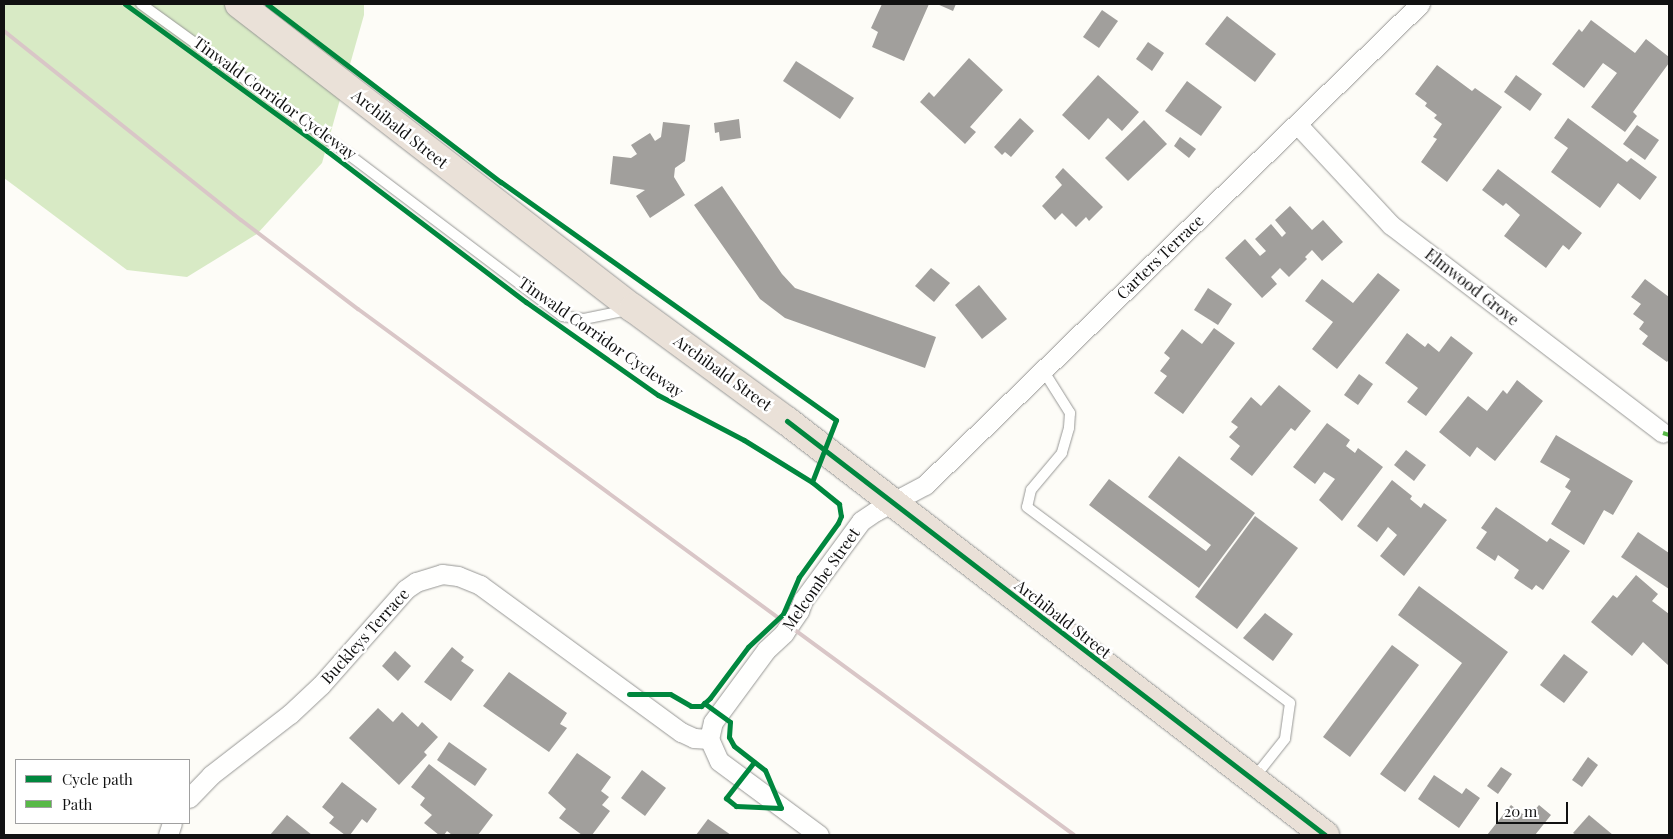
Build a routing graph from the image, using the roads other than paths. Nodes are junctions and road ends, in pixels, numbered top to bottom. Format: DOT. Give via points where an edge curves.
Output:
graph roads {
  1 [pos="141,4"];
  2 [pos="239,4"];
  3 [pos="1420,4"];
  4 [pos="1297,124"];
  5 [pos="633,308"];
  6 [pos="1043,370"];
  7 [pos="1662,433"];
  8 [pos="893,503"];
  9 [pos="709,739"];
  10 [pos="1252,780"];
  11 [pos="190,797"];
  12 [pos="811,833"];
  13 [pos="1326,835"];
  1 -- 5 [label="lane" via="352,157 562,316 584,319"];
  2 -- 5 [label="highway, Archibald Street"];
  3 -- 4 [label="street, Carters Terrace"];
  4 -- 6 [label="street, Carters Terrace"];
  4 -- 7 [label="street, Elmwood Grove" via="1390,225"];
  5 -- 8 [label="highway, Archibald Street" via="787,420"];
  6 -- 8 [label="street, Carters Terrace" via="925,484"];
  6 -- 10 [label="lane" via="1070,413 1062,452 1031,490 1027,507 1290,703 1285,739"];
  8 -- 9 [label="street, Melcombe Street" via="861,521 802,600 799,611 784,633 766,650 713,722"];
  8 -- 10 [label="highway, Archibald Street"];
  9 -- 11 [label="street, Buckleys Terrace" via="694,738 681,732 480,585 458,576 442,574 416,582 406,589 321,685 290,714 211,775"];
  9 -- 12 [label="street" via="719,760"];
  10 -- 13 [label="highway, Archibald Street"];
}
